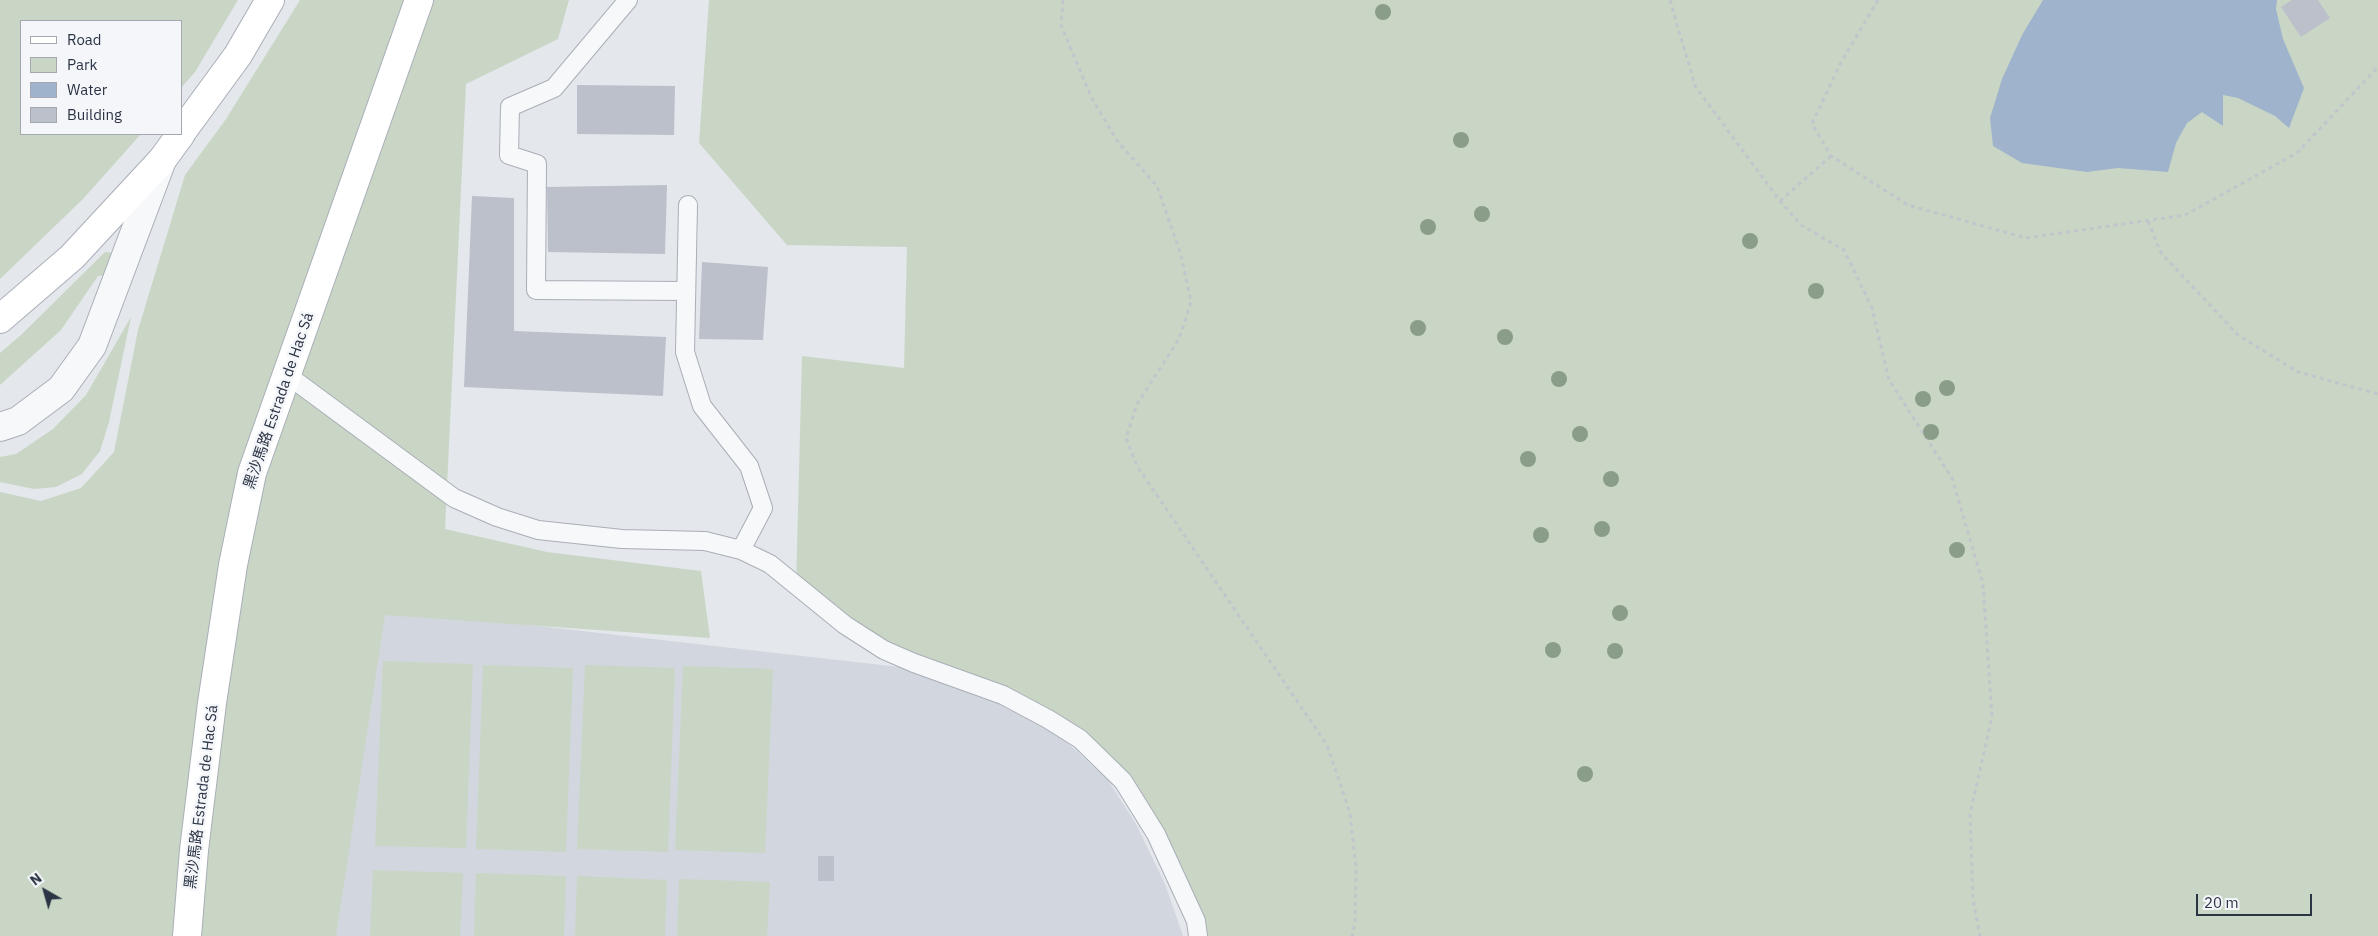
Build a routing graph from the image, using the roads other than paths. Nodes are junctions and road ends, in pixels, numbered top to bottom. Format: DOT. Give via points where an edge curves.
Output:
graph roads {
  1 [pos="270,0"];
  2 [pos="419,0"];
  3 [pos="628,0"];
  4 [pos="182,132"];
  5 [pos="180,135"];
  6 [pos="162,160"];
  7 [pos="688,205"];
  8 [pos="686,291"];
  9 [pos="0,319"];
  10 [pos="286,374"];
  11 [pos="0,427"];
  12 [pos="741,550"];
  13 [pos="187,936"];
  14 [pos="1198,936"];
  1 -- 4 [label="main road" via="238,54"];
  2 -- 10 [label="main road, 黑沙馬路 Estrada de Hac Sá"];
  3 -- 8 [label="lane" via="554,88 510,107 509,155 537,164 536,290"];
  5 -- 6 [label="main road"];
  6 -- 9 [label="main road" via="72,257"];
  6 -- 11 [label="street" via="92,346 61,389 18,421"];
  7 -- 8 [label="lane"];
  8 -- 12 [label="lane" via="685,352 702,406 749,466 763,508"];
  10 -- 12 [label="lane" via="454,498 497,517 538,530 622,539 705,541"];
  10 -- 13 [label="main road, 黑沙馬路 Estrada de Hac Sá" via="252,473 233,566 196,830"];
  12 -- 14 [label="lane" via="770,564 845,625 884,650 1003,695 1080,739 1123,781 1156,834 1196,921"];
}
